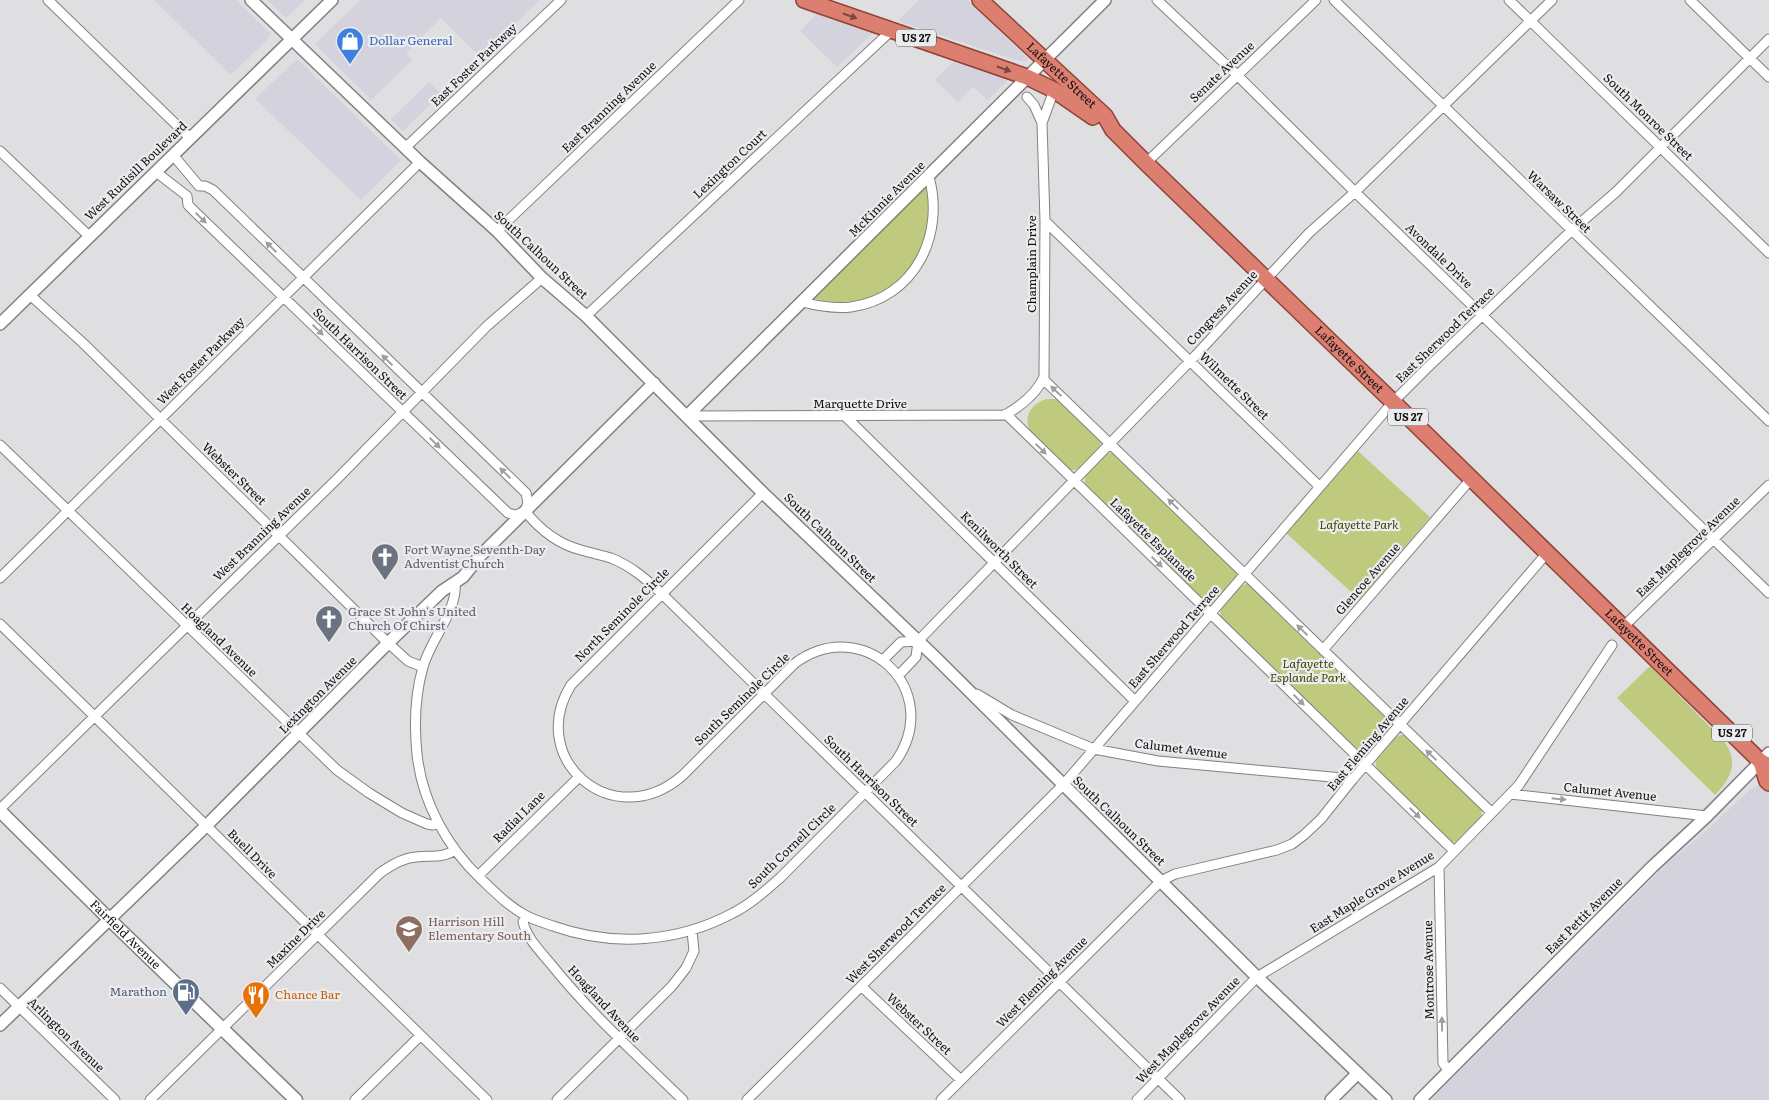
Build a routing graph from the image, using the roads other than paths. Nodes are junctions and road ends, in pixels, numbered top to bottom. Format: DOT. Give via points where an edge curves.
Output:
graph roads {
  1 [pos="48,0"];
  2 [pos="251,0"];
  3 [pos="332,0"];
  4 [pos="561,0"];
  5 [pos="739,0"];
  6 [pos="804,0"];
  7 [pos="980,0"];
  8 [pos="1105,0"];
  9 [pos="1157,0"];
  10 [pos="1316,0"];
  11 [pos="1334,0"];
  12 [pos="1509,0"];
  13 [pos="1552,0"];
  14 [pos="1690,0"];
  15 [pos="1530,21"];
  16 [pos="892,30"];
  17 [pos="292,39"];
  18 [pos="1769,39"];
  19 [pos="1749,58"];
  20 [pos="1044,61"];
  21 [pos="1237,75"];
  22 [pos="1027,77"];
  23 [pos="1769,77"];
  24 [pos="1054,90"];
  25 [pos="1026,97"];
  26 [pos="1443,106"];
  27 [pos="1042,123"];
  28 [pos="1113,130"];
  29 [pos="190,138"];
  30 [pos="405,148"];
  31 [pos="1662,148"];
  32 [pos="0,151"];
  33 [pos="173,155"];
  34 [pos="420,162"];
  35 [pos="1146,163"];
  36 [pos="156,172"];
  37 [pos="928,177"];
  38 [pos="199,186"];
  39 [pos="1354,192"];
  40 [pos="187,196"];
  41 [pos="1045,220"];
  42 [pos="497,231"];
  43 [pos="1571,231"];
  44 [pos="89,236"];
  45 [pos="1769,253"];
  46 [pos="302,278"];
  47 [pos="542,278"];
  48 [pos="1265,279"];
  49 [pos="30,295"];
  50 [pos="283,297"];
  51 [pos="802,302"];
  52 [pos="586,316"];
  53 [pos="1484,316"];
  54 [pos="0,324"];
  55 [pos="1190,361"];
  56 [pos="1043,379"];
  57 [pos="654,383"];
  58 [pos="421,392"];
  59 [pos="1393,402"];
  60 [pos="402,411"];
  61 [pos="1006,414"];
  62 [pos="687,416"];
  63 [pos="846,416"];
  64 [pos="160,420"];
  65 [pos="1769,421"];
  66 [pos="1110,443"];
  67 [pos="0,446"];
  68 [pos="1471,479"];
  69 [pos="1074,480"];
  70 [pos="1769,485"];
  71 [pos="1319,486"];
  72 [pos="763,493"];
  73 [pos="68,511"];
  74 [pos="526,511"];
  75 [pos="279,535"];
  76 [pos="1714,539"];
  77 [pos="1547,553"];
  78 [pos="994,563"];
  79 [pos="1245,574"];
  80 [pos="0,578"];
  81 [pos="455,584"];
  82 [pos="661,593"];
  83 [pos="1769,593"];
  84 [pos="1211,614"];
  85 [pos="0,624"];
  86 [pos="186,626"];
  87 [pos="1624,627"];
  88 [pos="918,641"];
  89 [pos="388,642"];
  90 [pos="1612,645"];
  91 [pos="1323,650"];
  92 [pos="883,660"];
  93 [pos="423,667"];
  94 [pos="898,676"];
  95 [pos="966,688"];
  96 [pos="763,694"];
  97 [pos="1135,701"];
  98 [pos="1012,715"];
  99 [pos="94,716"];
  100 [pos="1400,725"];
  101 [pos="1004,726"];
  102 [pos="298,734"];
  103 [pos="1094,749"];
  104 [pos="1766,760"];
  105 [pos="1366,765"];
  106 [pos="579,776"];
  107 [pos="1353,780"];
  108 [pos="1769,783"];
  109 [pos="1063,785"];
  110 [pos="866,792"];
  111 [pos="1510,794"];
  112 [pos="0,810"];
  113 [pos="1492,813"];
  114 [pos="1707,816"];
  115 [pos="438,823"];
  116 [pos="206,826"];
  117 [pos="455,850"];
  118 [pos="1454,852"];
  119 [pos="1439,867"];
  120 [pos="478,876"];
  121 [pos="1161,881"];
  122 [pos="961,886"];
  123 [pos="526,916"];
  124 [pos="108,919"];
  125 [pos="692,931"];
  126 [pos="317,935"];
  127 [pos="1257,977"];
  128 [pos="1060,982"];
  129 [pos="860,986"];
  130 [pos="0,988"];
  131 [pos="19,1006"];
  132 [pos="0,1025"];
  133 [pos="222,1029"];
  134 [pos="420,1036"];
  135 [pos="619,1039"];
  136 [pos="1449,1071"];
  137 [pos="1358,1073"];
  138 [pos="1158,1079"];
  139 [pos="961,1080"];
  140 [pos="115,1100"];
  141 [pos="150,1100"];
  142 [pos="296,1100"];
  143 [pos="356,1100"];
  144 [pos="487,1100"];
  145 [pos="557,1100"];
  146 [pos="683,1100"];
  147 [pos="747,1100"];
  148 [pos="941,1100"];
  149 [pos="1137,1100"];
  150 [pos="1180,1100"];
  151 [pos="1331,1100"];
  152 [pos="1386,1100"];
  153 [pos="1420,1100"];
  1 -- 29 [label="street"];
  2 -- 17 [label="street, South Calhoun Street"];
  3 -- 17 [label="street, West Rudisill Boulevard"];
  4 -- 30 [label="street, East Foster Parkway"];
  5 -- 42 [label="street, East Branning Avenue"];
  6 -- 16 [label="highway, US 27, one-way"];
  7 -- 20 [label="highway, Lafayette Street / US 27"];
  8 -- 20 [label="street, McKinnie Avenue"];
  9 -- 21 [label="street, Avondale Drive"];
  10 -- 21 [label="street, Senate Avenue"];
  11 -- 26 [label="street, Warsaw Street"];
  12 -- 15 [label="street, South Monroe Street"];
  13 -- 15 [label="street, Congress Avenue"];
  14 -- 19 [label="street"];
  15 -- 26 [label="street, Congress Avenue"];
  15 -- 31 [label="street, South Monroe Street"];
  16 -- 22 [label="highway, US 27, one-way"];
  16 -- 52 [label="street, Lexington Court"];
  17 -- 29 [label="street, West Rudisill Boulevard"];
  17 -- 30 [label="street, South Calhoun Street"];
  18 -- 19 [label="street, East Sherwood Terrace"];
  19 -- 23 [label="street"];
  19 -- 31 [label="street, East Sherwood Terrace"];
  20 -- 22 [label="street, McKinnie Avenue"];
  20 -- 28 [label="highway, Lafayette Street / US 27" via="1105,116"];
  21 -- 35 [label="street, Senate Avenue"];
  21 -- 39 [label="street, Avondale Drive"];
  22 -- 24 [label="highway, US 27"];
  22 -- 37 [label="street, McKinnie Avenue"];
  24 -- 27 [label="street, Champlain Drive"];
  24 -- 28 [label="highway, US 27"];
  25 -- 27 [label="street, Champlain Drive" via="1034,105"];
  26 -- 39 [label="street, Congress Avenue"];
  26 -- 43 [label="street, Warsaw Street"];
  27 -- 41 [label="street, Champlain Drive"];
  28 -- 35 [label="highway, Lafayette Street / US 27"];
  29 -- 33 [label="street, West Rudisill Boulevard"];
  30 -- 34 [label="street, South Calhoun Street"];
  31 -- 43 [label="street, East Sherwood Terrace"];
  31 -- 45 [label="street, South Monroe Street"];
  32 -- 44 [label="street"];
  33 -- 36 [label="street, West Rudisill Boulevard"];
  33 -- 38 [label="street, South Harrison Street"];
  34 -- 42 [label="street, South Calhoun Street"];
  34 -- 46 [label="street, West Foster Parkway"];
  35 -- 48 [label="highway, Lafayette Street / US 27"];
  36 -- 40 [label="street, South Harrison Street"];
  36 -- 44 [label="street, West Rudisill Boulevard"];
  37 -- 51 [label="street, McKinnie Avenue"];
  37 -- 51 [label="street" via="934,212 930,238 918,264 900,286 875,301 852,307"];
  38 -- 40 [label="street"];
  46 -- 38 [label="street, South Harrison Street, one-way" via="213,190"];
  39 -- 48 [label="street, Congress Avenue"];
  39 -- 53 [label="street, Avondale Drive"];
  40 -- 50 [label="street, South Harrison Street, one-way" via="188,205"];
  41 -- 55 [label="street, Wilmette Street"];
  41 -- 56 [label="street, Champlain Drive"];
  42 -- 47 [label="street, South Calhoun Street"];
  43 -- 53 [label="street, East Sherwood Terrace"];
  43 -- 65 [label="street, Warsaw Street"];
  44 -- 49 [label="street, West Rudisill Boulevard"];
  46 -- 50 [label="street, West Foster Parkway"];
  58 -- 46 [label="street, South Harrison Street, one-way"];
  47 -- 52 [label="street, South Calhoun Street"];
  47 -- 58 [label="street, West Branning Avenue" via="487,326"];
  48 -- 55 [label="street, Congress Avenue"];
  48 -- 59 [label="highway, Lafayette Street / US 27"];
  49 -- 54 [label="street, West Rudisill Boulevard"];
  49 -- 64 [label="street, Webster Street"];
  50 -- 60 [label="street, South Harrison Street, one-way"];
  50 -- 64 [label="street, West Foster Parkway"];
  51 -- 62 [label="street, McKinnie Avenue"];
  52 -- 57 [label="street, South Calhoun Street"];
  53 -- 59 [label="street, East Sherwood Terrace"];
  53 -- 76 [label="street, Avondale Drive"];
  55 -- 66 [label="street, Congress Avenue"];
  55 -- 71 [label="street, Wilmette Street"];
  56 -- 61 [label="street" via="1027,399"];
  66 -- 56 [label="street, one-way"];
  57 -- 62 [label="street, South Calhoun Street"];
  57 -- 74 [label="street, Lexington Avenue"];
  58 -- 60 [label="street, West Branning Avenue"];
  74 -- 58 [label="street, South Harrison Street, one-way" via="526,493"];
  59 -- 68 [label="highway, Lafayette Street / US 27"];
  59 -- 71 [label="street, East Sherwood Terrace"];
  60 -- 74 [label="street, South Harrison Street, one-way" via="508,513 516,515"];
  60 -- 75 [label="street, West Branning Avenue"];
  61 -- 63 [label="street, Marquette Drive"];
  61 -- 69 [label="street, Lafayette Esplanade, one-way"];
  62 -- 63 [label="street, Marquette Drive"];
  62 -- 72 [label="street, South Calhoun Street"];
  63 -- 78 [label="street, Kenilworth Street"];
  64 -- 73 [label="street, West Foster Parkway"];
  64 -- 75 [label="street, Webster Street"];
  66 -- 69 [label="street, Congress Avenue"];
  79 -- 66 [label="street, one-way"];
  67 -- 73 [label="street, Hoagland Avenue"];
  68 -- 77 [label="highway, Lafayette Street / US 27"];
  68 -- 91 [label="street, Glencoe Avenue"];
  69 -- 78 [label="street, Congress Avenue"];
  69 -- 84 [label="street, Lafayette Esplanade, one-way"];
  70 -- 76 [label="street, East Maplegrove Avenue"];
  71 -- 79 [label="street, East Sherwood Terrace"];
  72 -- 82 [label="street, North Seminole Circle"];
  72 -- 88 [label="street, South Calhoun Street"];
  73 -- 80 [label="street, West Foster Parkway"];
  73 -- 86 [label="street, Hoagland Avenue"];
  74 -- 81 [label="street, Lexington Avenue"];
  74 -- 82 [label="street, South Harrison Street" via="534,522 558,541 626,566"];
  75 -- 86 [label="street, West Branning Avenue"];
  75 -- 89 [label="street, Webster Street"];
  76 -- 83 [label="street, Avondale Drive"];
  76 -- 87 [label="street, East Maplegrove Avenue"];
  77 -- 87 [label="highway, Lafayette Street / US 27"];
  77 -- 100 [label="street, East Fleming Avenue"];
  78 -- 88 [label="street, Congress Avenue"];
  78 -- 97 [label="street, Kenilworth Street"];
  79 -- 84 [label="street, East Sherwood Terrace"];
  91 -- 79 [label="street, one-way"];
  81 -- 89 [label="street, Lexington Avenue"];
  81 -- 93 [label="street, South Cornell Circle" via="453,604"];
  82 -- 96 [label="street, South Harrison Street"];
  82 -- 106 [label="street, North Seminole Circle" via="567,692 560,712 559,737 567,760"];
  84 -- 97 [label="street, East Sherwood Terrace"];
  84 -- 105 [label="street, Lafayette Esplanade, one-way"];
  85 -- 99 [label="street, Buell Drive"];
  86 -- 99 [label="street, West Branning Avenue"];
  86 -- 102 [label="street, Hoagland Avenue"];
  87 -- 104 [label="highway, Lafayette Street / US 27"];
  88 -- 92 [label="street" via="902,642"];
  88 -- 94 [label="street" via="916,657"];
  88 -- 95 [label="street, South Calhoun Street"];
  89 -- 93 [label="street, Webster Street" via="408,661"];
  89 -- 102 [label="street, Lexington Avenue"];
  90 -- 111 [label="street, East Maple Grove Avenue"];
  91 -- 100 [label="street"];
  92 -- 94 [label="street, South Cornell Circle"];
  92 -- 96 [label="street, South Seminole Circle" via="848,648 824,648 800,659"];
  93 -- 115 [label="street, South Cornell Circle" via="416,714 417,756 421,778"];
  94 -- 110 [label="street, South Cornell Circle" via="908,700 911,719 908,736 896,761"];
  95 -- 98 [label="street, Calumet Avenue"];
  95 -- 101 [label="street, South Calhoun Street"];
  96 -- 106 [label="street, South Seminole Circle" via="682,776 656,792 631,798 616,796 592,787"];
  96 -- 110 [label="street, South Harrison Street"];
  97 -- 103 [label="street, East Sherwood Terrace"];
  98 -- 101 [label="street"];
  98 -- 103 [label="street, Calumet Avenue"];
  99 -- 112 [label="street, West Branning Avenue"];
  99 -- 116 [label="street, Buell Drive"];
  100 -- 105 [label="street, East Fleming Avenue"];
  113 -- 100 [label="street, one-way"];
  101 -- 109 [label="street, South Calhoun Street"];
  102 -- 115 [label="street, Hoagland Avenue" via="336,770 369,793 419,822"];
  102 -- 116 [label="street, Lexington Avenue"];
  103 -- 107 [label="street, Calumet Avenue" via="1158,761"];
  103 -- 109 [label="street, East Sherwood Terrace"];
  104 -- 108 [label="highway, Lafayette Street / US 27"];
  104 -- 114 [label="street, East Pettit Avenue"];
  105 -- 107 [label="street, East Fleming Avenue"];
  105 -- 118 [label="street, Lafayette Esplanade, one-way"];
  106 -- 120 [label="street, Radial Lane"];
  107 -- 121 [label="street, East Fleming Avenue" via="1321,819 1292,844 1175,874"];
  109 -- 121 [label="street, South Calhoun Street"];
  109 -- 122 [label="street, West Sherwood Terrace"];
  110 -- 122 [label="street, South Harrison Street"];
  110 -- 125 [label="street, South Cornell Circle" via="765,891 734,913"];
  111 -- 113 [label="street, East Maple Grove Avenue"];
  111 -- 114 [label="street, Calumet Avenue, one-way"];
  112 -- 124 [label="main road, Fairfield Avenue"];
  113 -- 118 [label="street, East Maple Grove Avenue"];
  114 -- 136 [label="street, East Pettit Avenue"];
  115 -- 117 [label="street, South Cornell Circle"];
  116 -- 124 [label="street, Lexington Avenue"];
  116 -- 126 [label="street, Buell Drive"];
  117 -- 120 [label="street, South Cornell Circle"];
  117 -- 126 [label="street, Maxine Drive" via="444,856 409,858 392,865"];
  118 -- 119 [label="street, East Maple Grove Avenue"];
  119 -- 127 [label="street, East Maple Grove Avenue"];
  136 -- 119 [label="street, Montrose Avenue, one-way" via="1443,1063"];
  120 -- 123 [label="street, South Cornell Circle"];
  121 -- 127 [label="street, South Calhoun Street"];
  121 -- 128 [label="street, West Fleming Avenue"];
  122 -- 128 [label="street, South Harrison Street"];
  122 -- 129 [label="street, West Sherwood Terrace"];
  123 -- 125 [label="street, South Cornell Circle" via="571,932 617,940 660,938"];
  123 -- 135 [label="street, Hoagland Avenue" via="523,922 530,938 572,990"];
  124 -- 131 [label="street, Lexington Avenue"];
  124 -- 133 [label="main road, Fairfield Avenue"];
  125 -- 135 [label="street" via="694,951 686,968"];
  126 -- 133 [label="street, Maxine Drive"];
  126 -- 134 [label="street, Buell Drive"];
  127 -- 137 [label="street, South Calhoun Street"];
  127 -- 138 [label="street, West Maplegrove Avenue"];
  128 -- 138 [label="street, South Harrison Street"];
  128 -- 139 [label="street, West Fleming Avenue"];
  129 -- 139 [label="street, Webster Street"];
  129 -- 147 [label="street, West Sherwood Terrace"];
  130 -- 131 [label="street, Arlington Avenue"];
  131 -- 132 [label="street, Lexington Avenue"];
  131 -- 140 [label="street, Arlington Avenue"];
  133 -- 141 [label="street, Maxine Drive"];
  133 -- 142 [label="main road, Fairfield Avenue"];
  134 -- 143 [label="street"];
  134 -- 144 [label="street, Buell Drive"];
  135 -- 145 [label="street"];
  135 -- 146 [label="street, Hoagland Avenue"];
  136 -- 153 [label="street, East Pettit Avenue"];
  137 -- 151 [label="street"];
  137 -- 152 [label="street, South Calhoun Street"];
  138 -- 149 [label="street, West Maplegrove Avenue"];
  138 -- 150 [label="street, South Harrison Street"];
  139 -- 148 [label="street, West Fleming Avenue"];
}
